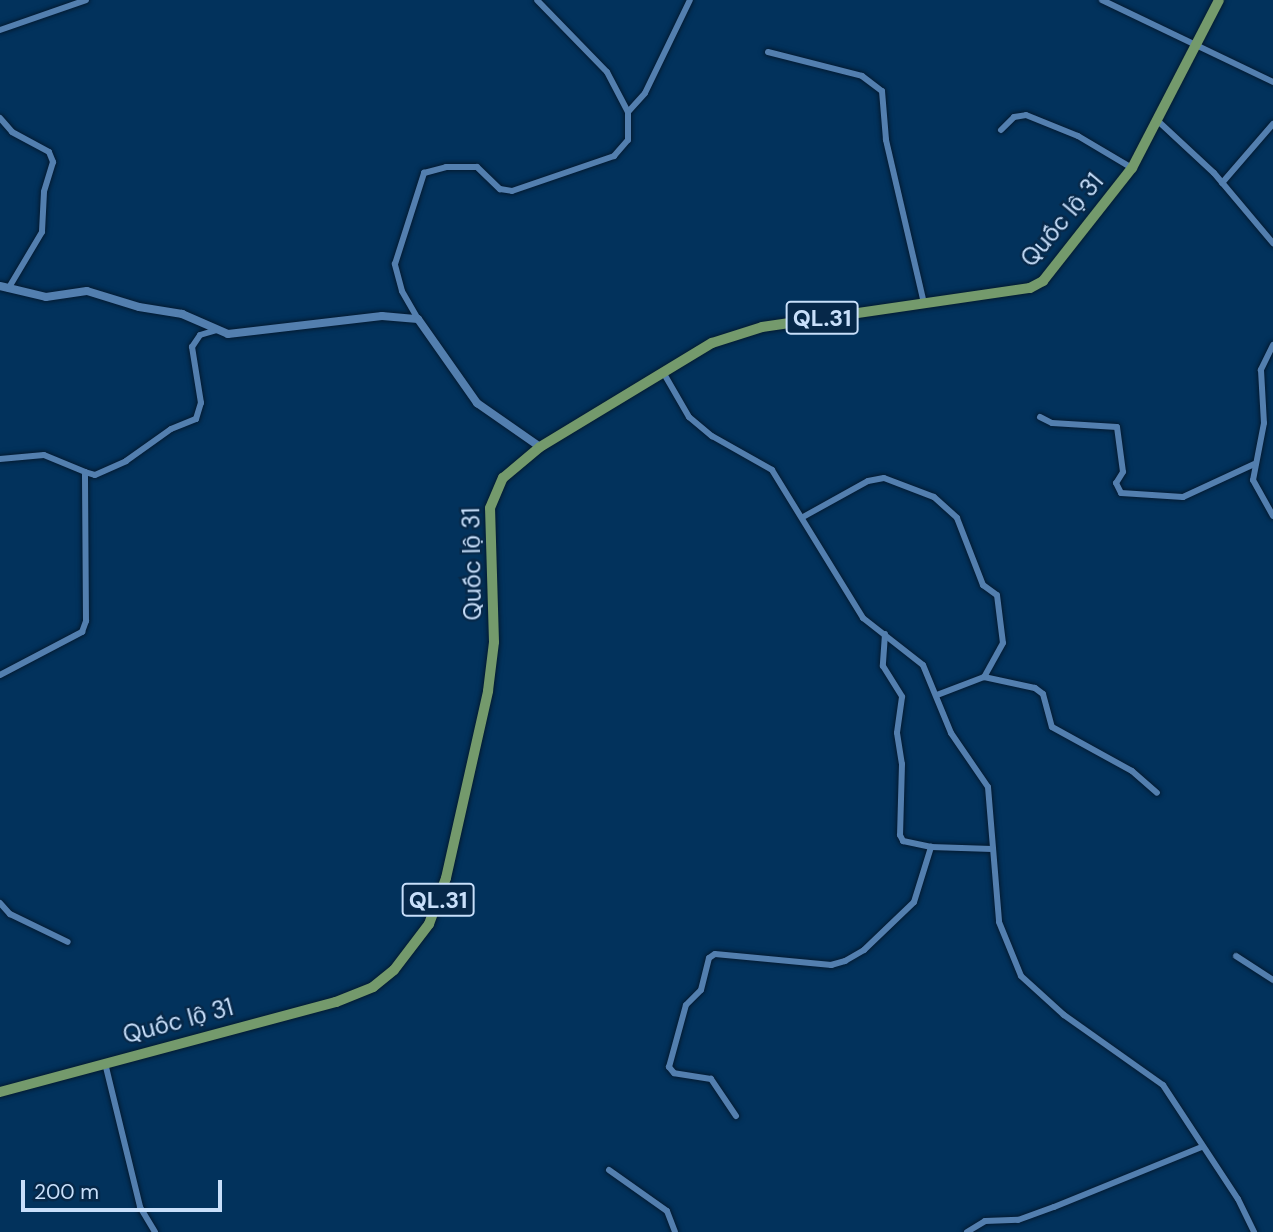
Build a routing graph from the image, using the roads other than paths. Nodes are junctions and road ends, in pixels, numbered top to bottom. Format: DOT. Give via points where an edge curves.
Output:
graph roads {
  1 [pos="86,0"];
  2 [pos="537,0"];
  3 [pos="690,0"];
  4 [pos="1102,0"];
  5 [pos="1219,0"];
  6 [pos="0,30"];
  7 [pos="1197,44"];
  8 [pos="768,52"];
  9 [pos="1273,82"];
  10 [pos="628,112"];
  11 [pos="0,118"];
  12 [pos="1158,121"];
  13 [pos="1273,124"];
  14 [pos="1001,130"];
  15 [pos="1132,168"];
  16 [pos="1222,183"];
  17 [pos="1273,243"];
  18 [pos="4,288"];
  19 [pos="924,303"];
  20 [pos="418,319"];
  21 [pos="216,330"];
  22 [pos="1273,345"];
  23 [pos="663,372"];
  24 [pos="1040,418"];
  25 [pos="540,447"];
  26 [pos="0,459"];
  27 [pos="1254,464"];
  28 [pos="85,472"];
  29 [pos="1273,516"];
  30 [pos="803,517"];
  31 [pos="884,634"];
  32 [pos="0,675"];
  33 [pos="984,677"];
  34 [pos="937,695"];
  35 [pos="1157,793"];
  36 [pos="932,847"];
  37 [pos="992,849"];
  38 [pos="0,903"];
  39 [pos="68,942"];
  40 [pos="1236,956"];
  41 [pos="1273,980"];
  42 [pos="104,1063"];
  43 [pos="0,1092"];
  44 [pos="736,1116"];
  45 [pos="1202,1147"];
  46 [pos="610,1170"];
  47 [pos="152,1231"];
  48 [pos="675,1232"];
  49 [pos="967,1232"];
  50 [pos="1254,1232"];
  1 -- 6 [label="street"];
  2 -- 10 [label="street" via="599,62"];
  3 -- 10 [label="street" via="645,93"];
  4 -- 7 [label="street"];
  5 -- 7 [label="highway, Quốc lộ 31 / QL.31"];
  7 -- 9 [label="street"];
  7 -- 12 [label="highway, Quốc lộ 31 / QL.31"];
  8 -- 19 [label="street" via="862,76 882,91 886,140"];
  10 -- 20 [label="street" via="628,140 614,156 512,191 500,189 477,167 424,173 395,264 402,291"];
  11 -- 18 [label="street" via="12,132 49,152 53,162 44,192 42,232"];
  12 -- 15 [label="highway, Quốc lộ 31 / QL.31"];
  12 -- 16 [label="street"];
  13 -- 16 [label="street"];
  14 -- 15 [label="street" via="1014,117 1026,115 1078,136"];
  15 -- 19 [label="highway, Quốc lộ 31 / QL.31" via="1052,273 1030,288"];
  16 -- 17 [label="street"];
  18 -- 21 [label="street" via="46,297 87,291 182,314"];
  19 -- 23 [label="highway, Quốc lộ 31 / QL.31" via="762,327 712,343"];
  20 -- 21 [label="street" via="382,316 240,334"];
  20 -- 25 [label="street" via="477,403"];
  21 -- 28 [label="street" via="201,335 192,347 201,403 197,419 171,429 126,461 95,475"];
  22 -- 27 [label="street" via="1261,370 1264,423"];
  23 -- 25 [label="highway, Quốc lộ 31 / QL.31"];
  23 -- 30 [label="street" via="689,417 712,436 772,470"];
  24 -- 27 [label="street" via="1117,427 1123,472 1116,483 1121,493 1183,497"];
  25 -- 42 [label="highway, Quốc lộ 31 / QL.31" via="503,478 491,498 494,642 488,691 446,878 429,925 413,950 373,987 354,995"];
  26 -- 28 [label="street" via="44,455"];
  27 -- 29 [label="street" via="1254,487"];
  28 -- 32 [label="street" via="86,626 78,635"];
  30 -- 31 [label="street" via="863,618"];
  30 -- 33 [label="street" via="877,478 942,502 961,525 983,585 997,595 1003,643"];
  31 -- 34 [label="street" via="923,665"];
  31 -- 36 [label="street" via="883,666 902,697 897,733 902,764 900,835 903,841"];
  33 -- 34 [label="street"];
  33 -- 35 [label="street" via="1035,688 1046,700 1045,716 1052,727 1132,771"];
  34 -- 37 [label="street" via="951,733 988,787"];
  36 -- 37 [label="street"];
  36 -- 44 [label="street" via="914,902 854,957 831,965 760,956 715,954 709,958 701,990 686,1005 669,1067 674,1073 711,1079"];
  37 -- 45 [label="street" via="999,922 1021,976 1064,1015 1156,1078 1178,1104"];
  38 -- 39 [label="street" via="10,914"];
  40 -- 41 [label="street"];
  42 -- 43 [label="highway, Quốc lộ 31 / QL.31"];
  42 -- 47 [label="street" via="135,1189"];
  45 -- 49 [label="street" via="1055,1207 1018,1220 985,1221"];
  45 -- 50 [label="street" via="1238,1199"];
  46 -- 48 [label="street" via="667,1211"];
}
